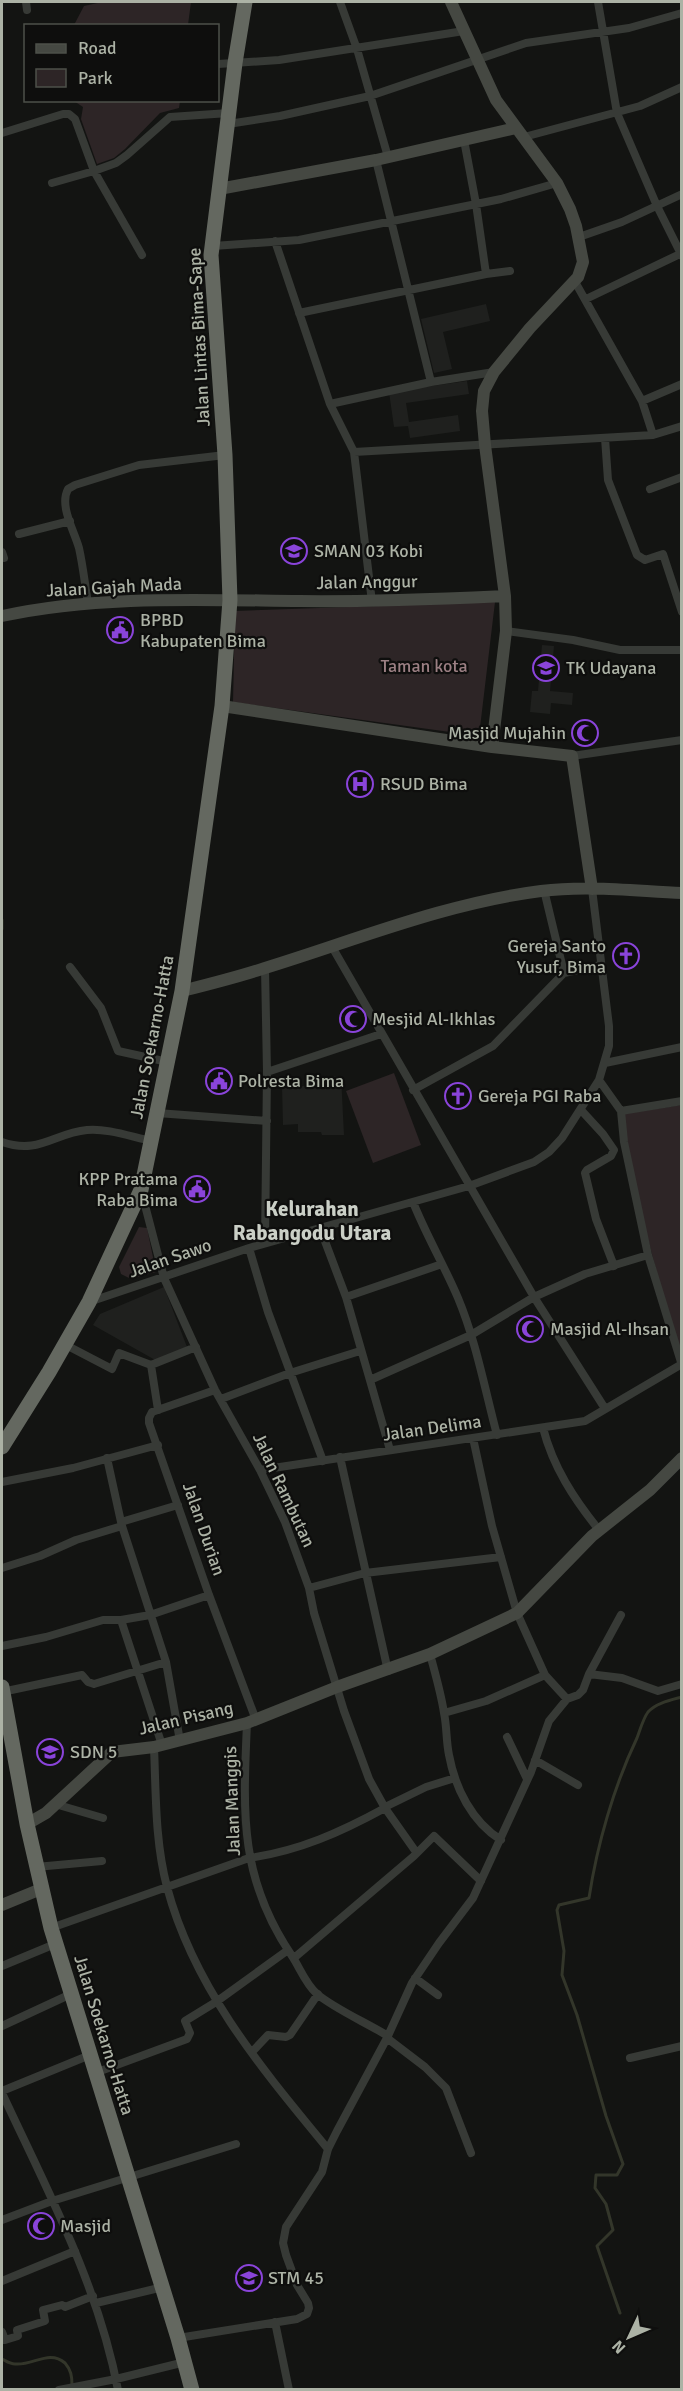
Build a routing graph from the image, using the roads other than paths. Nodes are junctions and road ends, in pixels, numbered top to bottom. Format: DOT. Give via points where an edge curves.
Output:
graph roads {
  1 [pos="340,2"];
  2 [pos="451,2"];
  3 [pos="598,2"];
  4 [pos="248,3"];
  5 [pos="681,13"];
  6 [pos="464,31"];
  7 [pos="602,32"];
  8 [pos="357,50"];
  9 [pos="477,60"];
  10 [pos="235,63"];
  11 [pos="219,64"];
  12 [pos="681,87"];
  13 [pos="370,96"];
  14 [pos="617,113"];
  15 [pos="228,118"];
  16 [pos="2,133"];
  17 [pos="520,133"];
  18 [pos="464,140"];
  19 [pos="382,158"];
  20 [pos="94,171"];
  21 [pos="52,183"];
  22 [pos="557,183"];
  23 [pos="219,189"];
  24 [pos="681,194"];
  25 [pos="476,204"];
  26 [pos="657,206"];
  27 [pos="391,222"];
  28 [pos="579,237"];
  29 [pos="275,241"];
  30 [pos="213,246"];
  31 [pos="681,254"];
  32 [pos="142,255"];
  33 [pos="510,271"];
  34 [pos="486,274"];
  35 [pos="574,280"];
  36 [pos="410,290"];
  37 [pos="586,299"];
  38 [pos="299,313"];
  39 [pos="494,372"];
  40 [pos="431,382"];
  41 [pos="681,384"];
  42 [pos="642,401"];
  43 [pos="330,404"];
  44 [pos="681,426"];
  45 [pos="652,435"];
  46 [pos="605,438"];
  47 [pos="485,445"];
  48 [pos="354,452"];
  49 [pos="225,454"];
  50 [pos="681,477"];
  51 [pos="650,489"];
  52 [pos="70,522"];
  53 [pos="19,534"];
  54 [pos="505,596"];
  55 [pos="230,600"];
  56 [pos="372,602"];
  57 [pos="88,603"];
  58 [pos="681,612"];
  59 [pos="2,615"];
  60 [pos="506,631"];
  61 [pos="681,650"];
  62 [pos="222,706"];
  63 [pos="681,740"];
  64 [pos="492,747"];
  65 [pos="572,756"];
  66 [pos="592,889"];
  67 [pos="544,890"];
  68 [pos="681,893"];
  69 [pos="331,945"];
  70 [pos="601,964"];
  71 [pos="70,967"];
  72 [pos="265,968"];
  73 [pos="564,974"];
  74 [pos="182,992"];
  75 [pos="381,1034"];
  76 [pos="681,1047"];
  77 [pos="168,1062"];
  78 [pos="605,1064"];
  79 [pos="267,1072"];
  80 [pos="599,1080"];
  81 [pos="413,1090"];
  82 [pos="681,1101"];
  83 [pos="581,1110"];
  84 [pos="621,1111"];
  85 [pos="157,1113"];
  86 [pos="267,1121"];
  87 [pos="152,1141"];
  88 [pos="2,1142"];
  89 [pos="469,1186"];
  90 [pos="141,1190"];
  91 [pos="413,1202"];
  92 [pos="320,1228"];
  93 [pos="265,1243"];
  94 [pos="249,1248"];
  95 [pos="648,1255"];
  96 [pos="442,1264"];
  97 [pos="614,1266"];
  98 [pos="164,1278"];
  99 [pos="346,1297"];
  100 [pos="534,1297"];
  101 [pos="89,1302"];
  102 [pos="471,1335"];
  103 [pos="64,1344"];
  104 [pos="196,1347"];
  105 [pos="360,1351"];
  106 [pos="681,1363"];
  107 [pos="151,1365"];
  108 [pos="290,1373"];
  109 [pos="370,1380"];
  110 [pos="215,1390"];
  111 [pos="221,1400"];
  112 [pos="604,1407"];
  113 [pos="158,1410"];
  114 [pos="543,1428"];
  115 [pos="497,1435"];
  116 [pos="474,1438"];
  117 [pos="158,1445"];
  118 [pos="2,1447"];
  119 [pos="390,1450"];
  120 [pos="340,1457"];
  121 [pos="107,1458"];
  122 [pos="681,1458"];
  123 [pos="323,1461"];
  124 [pos="260,1470"];
  125 [pos="2,1482"];
  126 [pos="178,1505"];
  127 [pos="122,1524"];
  128 [pos="599,1530"];
  129 [pos="501,1557"];
  130 [pos="2,1568"];
  131 [pos="365,1573"];
  132 [pos="309,1588"];
  133 [pos="209,1595"];
  134 [pos="517,1613"];
  135 [pos="150,1615"];
  136 [pos="621,1615"];
  137 [pos="122,1620"];
  138 [pos="2,1646"];
  139 [pos="430,1654"];
  140 [pos="166,1662"];
  141 [pos="388,1671"];
  142 [pos="138,1672"];
  143 [pos="590,1674"];
  144 [pos="545,1675"];
  145 [pos="681,1684"];
  146 [pos="2,1687"];
  147 [pos="337,1687"];
  148 [pos="2,1692"];
  149 [pos="567,1699"];
  150 [pos="444,1713"];
  151 [pos="251,1721"];
  152 [pos="5,1729"];
  153 [pos="507,1737"];
  154 [pos="180,1741"];
  155 [pos="158,1746"];
  156 [pos="535,1760"];
  157 [pos="455,1778"];
  158 [pos="527,1779"];
  159 [pos="578,1785"];
  160 [pos="55,1804"];
  161 [pos="385,1807"];
  162 [pos="103,1818"];
  163 [pos="27,1824"];
  164 [pos="501,1840"];
  165 [pos="416,1852"];
  166 [pos="249,1858"];
  167 [pos="102,1861"];
  168 [pos="36,1867"];
  169 [pos="481,1881"];
  170 [pos="167,1887"];
  171 [pos="41,1889"];
  172 [pos="2,1905"];
  173 [pos="51,1929"];
  174 [pos="56,1944"];
  175 [pos="288,1950"];
  176 [pos="294,1958"];
  177 [pos="2,1966"];
  178 [pos="416,1977"];
  179 [pos="71,1994"];
  180 [pos="318,1994"];
  181 [pos="438,1995"];
  182 [pos="216,2002"];
  183 [pos="2,2026"];
  184 [pos="387,2037"];
  185 [pos="681,2046"];
  186 [pos="252,2052"];
  187 [pos="90,2055"];
  188 [pos="630,2058"];
  189 [pos="95,2073"];
  190 [pos="2,2092"];
  191 [pos="236,2144"];
  192 [pos="328,2149"];
  193 [pos="471,2153"];
  194 [pos="128,2178"];
  195 [pos="52,2201"];
  196 [pos="2,2220"];
  197 [pos="75,2251"];
  198 [pos="2,2281"];
  199 [pos="163,2288"];
  200 [pos="94,2300"];
  201 [pos="275,2322"];
  202 [pos="2,2332"];
  203 [pos="178,2338"];
  204 [pos="185,2362"];
  205 [pos="116,2379"];
  206 [pos="59,2390"];
  207 [pos="118,2390"];
  208 [pos="192,2390"];
  209 [pos="289,2390"];
  1 -- 8 [label="street"];
  2 -- 6 [label="street"];
  3 -- 7 [label="street"];
  4 -- 10 [label="highway, Jalan Lintas Bima-Sape"];
  5 -- 7 [label="street"];
  6 -- 8 [label="street"];
  6 -- 9 [label="street"];
  7 -- 9 [label="street" via="541,39"];
  7 -- 14 [label="street"];
  8 -- 10 [label="street"];
  8 -- 13 [label="street"];
  9 -- 13 [label="street"];
  9 -- 17 [label="street" via="496,100"];
  10 -- 11 [label="street"];
  10 -- 15 [label="highway, Jalan Lintas Bima-Sape"];
  12 -- 14 [label="street"];
  13 -- 15 [label="street" via="269,119"];
  13 -- 19 [label="street"];
  14 -- 17 [label="street"];
  14 -- 26 [label="street"];
  15 -- 20 [label="street" via="170,117 116,163"];
  15 -- 23 [label="highway, Jalan Lintas Bima-Sape"];
  16 -- 20 [label="street" via="69,114 75,119"];
  17 -- 18 [label="street"];
  17 -- 22 [label="street"];
  18 -- 19 [label="street"];
  18 -- 25 [label="street"];
  19 -- 23 [label="street"];
  19 -- 27 [label="street"];
  20 -- 21 [label="street"];
  20 -- 32 [label="street"];
  22 -- 25 [label="street"];
  22 -- 28 [label="street"];
  23 -- 30 [label="highway, Jalan Lintas Bima-Sape"];
  24 -- 26 [label="street"];
  25 -- 27 [label="street"];
  25 -- 34 [label="street"];
  26 -- 28 [label="street"];
  26 -- 31 [label="street"];
  27 -- 29 [label="street"];
  27 -- 36 [label="street"];
  28 -- 35 [label="street" via="584,262"];
  29 -- 30 [label="street"];
  29 -- 38 [label="street"];
  30 -- 49 [label="highway, Jalan Lintas Bima-Sape"];
  31 -- 37 [label="street"];
  33 -- 34 [label="street"];
  34 -- 36 [label="street"];
  35 -- 37 [label="street"];
  35 -- 39 [label="street"];
  36 -- 38 [label="street"];
  36 -- 40 [label="street"];
  37 -- 42 [label="street"];
  38 -- 43 [label="street"];
  39 -- 40 [label="street"];
  39 -- 47 [label="street" via="484,391"];
  40 -- 43 [label="street"];
  41 -- 42 [label="street"];
  42 -- 45 [label="street"];
  43 -- 48 [label="street"];
  44 -- 45 [label="street"];
  45 -- 46 [label="street"];
  46 -- 47 [label="street"];
  46 -- 58 [label="street" via="608,480 637,555 645,560 663,554"];
  47 -- 48 [label="street"];
  47 -- 54 [label="street"];
  48 -- 56 [label="street"];
  49 -- 52 [label="street" via="149,463 71,486 65,496"];
  49 -- 55 [label="highway, Jalan Lintas Bima-Sape"];
  50 -- 51 [label="street"];
  52 -- 53 [label="street"];
  52 -- 57 [label="street" via="79,548"];
  54 -- 56 [label="street, Jalan Anggur"];
  54 -- 60 [label="street"];
  55 -- 56 [label="street, Jalan Anggur"];
  55 -- 57 [label="street, Jalan Gajah Mada"];
  55 -- 62 [label="highway, Jalan Soekarno-Hatta"];
  57 -- 59 [label="street, Jalan Gajah Mada"];
  60 -- 61 [label="street" via="620,650"];
  60 -- 64 [label="street"];
  62 -- 64 [label="street"];
  62 -- 74 [label="highway, Jalan Soekarno-Hatta"];
  63 -- 65 [label="street"];
  64 -- 65 [label="street"];
  65 -- 66 [label="street"];
  66 -- 67 [label="street"];
  66 -- 68 [label="street"];
  66 -- 70 [label="street, Jalan Sawo"];
  67 -- 69 [label="street" via="500,897"];
  67 -- 73 [label="street"];
  69 -- 72 [label="street"];
  69 -- 75 [label="street"];
  70 -- 73 [label="street"];
  70 -- 78 [label="street, Jalan Sawo" via="609,1026"];
  71 -- 77 [label="street" via="101,1008 118,1051"];
  72 -- 74 [label="street"];
  72 -- 79 [label="street"];
  73 -- 81 [label="street" via="493,1046"];
  74 -- 77 [label="highway, Jalan Soekarno-Hatta"];
  75 -- 79 [label="street"];
  75 -- 81 [label="street"];
  76 -- 78 [label="street"];
  77 -- 85 [label="highway, Jalan Soekarno-Hatta"];
  78 -- 80 [label="street, Jalan Sawo"];
  79 -- 86 [label="street"];
  80 -- 83 [label="street, Jalan Sawo"];
  80 -- 84 [label="street"];
  81 -- 89 [label="street"];
  82 -- 84 [label="street"];
  83 -- 89 [label="street, Jalan Sawo" via="549,1152 534,1162"];
  83 -- 97 [label="street" via="614,1150 585,1173 596,1219"];
  84 -- 95 [label="street"];
  85 -- 86 [label="street"];
  85 -- 87 [label="highway, Jalan Soekarno-Hatta"];
  86 -- 93 [label="street"];
  87 -- 88 [label="street" via="86,1130 41,1145"];
  87 -- 90 [label="highway, Jalan Soekarno-Hatta"];
  89 -- 91 [label="street, Jalan Sawo"];
  89 -- 100 [label="street"];
  90 -- 98 [label="street, Jalan Rambutan"];
  90 -- 101 [label="highway, Jalan Soekarno-Hatta"];
  91 -- 92 [label="street, Jalan Sawo"];
  91 -- 96 [label="street"];
  92 -- 93 [label="street, Jalan Sawo"];
  92 -- 99 [label="street"];
  93 -- 94 [label="street, Jalan Sawo"];
  94 -- 98 [label="street, Jalan Sawo"];
  94 -- 108 [label="street"];
  95 -- 97 [label="street"];
  95 -- 106 [label="street"];
  96 -- 99 [label="street"];
  96 -- 102 [label="street"];
  97 -- 100 [label="street" via="585,1274"];
  98 -- 101 [label="street, Jalan Sawo"];
  98 -- 104 [label="street, Jalan Rambutan"];
  99 -- 105 [label="street"];
  100 -- 102 [label="street"];
  100 -- 112 [label="street"];
  101 -- 103 [label="highway, Jalan Soekarno-Hatta"];
  102 -- 109 [label="street"];
  102 -- 115 [label="street"];
  103 -- 107 [label="street" via="112,1369 119,1353"];
  103 -- 118 [label="highway, Jalan Soekarno-Hatta"];
  104 -- 107 [label="street"];
  104 -- 110 [label="street, Jalan Rambutan"];
  105 -- 108 [label="street"];
  105 -- 109 [label="street"];
  106 -- 112 [label="street, Jalan Delima"];
  107 -- 113 [label="street"];
  108 -- 111 [label="street"];
  108 -- 123 [label="street"];
  109 -- 119 [label="street"];
  110 -- 111 [label="street, Jalan Rambutan"];
  110 -- 113 [label="street"];
  111 -- 124 [label="street, Jalan Rambutan"];
  112 -- 114 [label="street, Jalan Delima" via="585,1421"];
  113 -- 117 [label="street, Jalan Durian" via="148,1419"];
  114 -- 115 [label="street, Jalan Delima"];
  114 -- 128 [label="street" via="562,1477"];
  115 -- 116 [label="street, Jalan Delima"];
  116 -- 119 [label="street, Jalan Delima"];
  116 -- 129 [label="street"];
  117 -- 121 [label="street"];
  117 -- 126 [label="street, Jalan Durian"];
  119 -- 120 [label="street, Jalan Delima"];
  120 -- 123 [label="street, Jalan Delima"];
  120 -- 131 [label="street"];
  121 -- 125 [label="street"];
  121 -- 127 [label="street"];
  122 -- 128 [label="street" via="650,1490"];
  123 -- 124 [label="street, Jalan Delima"];
  124 -- 132 [label="street, Jalan Rambutan" via="285,1522"];
  126 -- 127 [label="street"];
  126 -- 133 [label="street, Jalan Durian"];
  127 -- 130 [label="street"];
  127 -- 135 [label="street"];
  128 -- 134 [label="street"];
  129 -- 131 [label="street"];
  129 -- 134 [label="street"];
  131 -- 132 [label="street"];
  131 -- 141 [label="street"];
  132 -- 147 [label="street, Jalan Rambutan"];
  133 -- 135 [label="street"];
  133 -- 151 [label="street, Jalan Durian"];
  134 -- 139 [label="street, Jalan Pisang"];
  134 -- 144 [label="street"];
  135 -- 137 [label="street"];
  135 -- 140 [label="street"];
  136 -- 143 [label="street"];
  137 -- 138 [label="street" via="104,1620"];
  137 -- 142 [label="street"];
  139 -- 141 [label="street, Jalan Pisang"];
  139 -- 150 [label="street"];
  140 -- 142 [label="street"];
  140 -- 154 [label="street"];
  141 -- 147 [label="street, Jalan Pisang"];
  142 -- 148 [label="street" via="94,1684 82,1675"];
  142 -- 155 [label="street"];
  143 -- 145 [label="street" via="622,1678 658,1691"];
  143 -- 149 [label="street" via="583,1690"];
  144 -- 149 [label="street"];
  144 -- 150 [label="street" via="486,1701"];
  146 -- 148 [label="highway, Jalan Soekarno-Hatta"];
  147 -- 151 [label="street, Jalan Pisang"];
  147 -- 161 [label="street, Jalan Rambutan" via="356,1749"];
  148 -- 152 [label="highway, Jalan Soekarno-Hatta"];
  149 -- 156 [label="street" via="549,1721"];
  150 -- 157 [label="street"];
  151 -- 154 [label="street, Jalan Pisang"];
  151 -- 166 [label="street, Jalan Manggis" via="245,1776"];
  152 -- 163 [label="highway, Jalan Soekarno-Hatta"];
  153 -- 158 [label="street"];
  154 -- 155 [label="street, Jalan Pisang"];
  155 -- 160 [label="street, Jalan Pisang" via="112,1752"];
  155 -- 170 [label="street" via="158,1833"];
  156 -- 158 [label="street"];
  156 -- 159 [label="street"];
  157 -- 161 [label="street"];
  157 -- 164 [label="street" via="479,1821"];
  158 -- 164 [label="street"];
  160 -- 162 [label="street"];
  160 -- 163 [label="street, Jalan Pisang"];
  161 -- 165 [label="street, Jalan Rambutan"];
  161 -- 166 [label="street" via="321,1840"];
  163 -- 168 [label="highway, Jalan Soekarno-Hatta"];
  164 -- 169 [label="street"];
  165 -- 169 [label="street" via="434,1836"];
  165 -- 176 [label="street"];
  166 -- 170 [label="street"];
  166 -- 175 [label="street, Jalan Manggis" via="264,1904"];
  167 -- 168 [label="street"];
  168 -- 171 [label="highway, Jalan Soekarno-Hatta"];
  169 -- 178 [label="street"];
  170 -- 173 [label="street"];
  170 -- 182 [label="street" via="188,1950"];
  171 -- 172 [label="street"];
  171 -- 173 [label="highway, Jalan Soekarno-Hatta"];
  173 -- 174 [label="highway, Jalan Soekarno-Hatta"];
  174 -- 177 [label="street"];
  174 -- 179 [label="highway, Jalan Soekarno-Hatta"];
  175 -- 176 [label="street, Jalan Manggis"];
  175 -- 182 [label="street"];
  176 -- 180 [label="street, Jalan Manggis"];
  178 -- 181 [label="street"];
  178 -- 184 [label="street"];
  179 -- 183 [label="street"];
  179 -- 187 [label="highway, Jalan Soekarno-Hatta"];
  180 -- 184 [label="street, Jalan Manggis"];
  180 -- 186 [label="street" via="290,2035 268,2035"];
  182 -- 186 [label="street"];
  182 -- 189 [label="street" via="185,2021 190,2033 187,2039"];
  184 -- 192 [label="street"];
  184 -- 193 [label="street, Jalan Manggis" via="446,2088"];
  185 -- 188 [label="street"];
  186 -- 192 [label="street"];
  187 -- 189 [label="highway, Jalan Soekarno-Hatta"];
  187 -- 190 [label="street"];
  189 -- 194 [label="highway, Jalan Soekarno-Hatta"];
  190 -- 195 [label="street"];
  191 -- 194 [label="street"];
  192 -- 201 [label="street" via="322,2172 286,2228 283,2243 309,2312 303,2317"];
  194 -- 195 [label="street"];
  194 -- 199 [label="highway, Jalan Soekarno-Hatta"];
  195 -- 196 [label="street"];
  195 -- 197 [label="street"];
  197 -- 198 [label="street"];
  197 -- 200 [label="street"];
  199 -- 200 [label="street"];
  199 -- 203 [label="highway, Jalan Soekarno-Hatta"];
  200 -- 202 [label="street" via="43,2310 45,2321 17,2330 18,2336 5,2340"];
  200 -- 205 [label="street"];
  201 -- 203 [label="street"];
  201 -- 209 [label="street"];
  203 -- 204 [label="highway, Jalan Soekarno-Hatta"];
  204 -- 205 [label="street"];
  204 -- 208 [label="highway, Jalan Soekarno-Hatta"];
  205 -- 206 [label="street"];
  205 -- 207 [label="street"];
}
